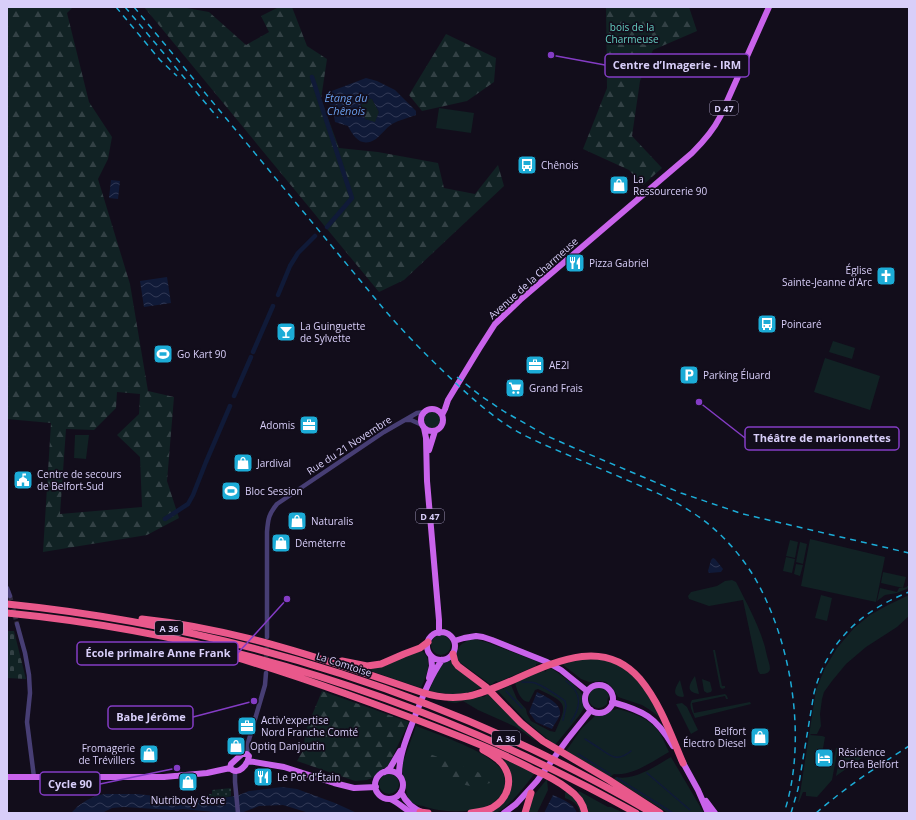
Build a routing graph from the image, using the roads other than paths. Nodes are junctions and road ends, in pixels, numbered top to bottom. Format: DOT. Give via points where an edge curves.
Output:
graph roads {
  1 [pos="769,7"];
  2 [pos="448,400"];
  3 [pos="435,410"];
  4 [pos="425,412"];
  5 [pos="442,415"];
  6 [pos="404,420"];
  7 [pos="423,427"];
  8 [pos="435,431"];
  9 [pos="427,460"];
  10 [pos="7,588"];
  11 [pos="10,595"];
  12 [pos="7,604"];
  13 [pos="7,613"];
  14 [pos="80,613"];
  15 [pos="18,624"];
  16 [pos="439,633"];
  17 [pos="155,634"];
  18 [pos="267,637"];
  19 [pos="454,641"];
  20 [pos="428,642"];
  21 [pos="453,654"];
  22 [pos="311,655"];
  23 [pos="431,656"];
  24 [pos="442,660"];
  25 [pos="266,673"];
  26 [pos="427,685"];
  27 [pos="588,691"];
  28 [pos="612,702"];
  29 [pos="591,710"];
  30 [pos="453,734"];
  31 [pos="405,742"];
  32 [pos="247,757"];
  33 [pos="683,762"];
  34 [pos="233,770"];
  35 [pos="385,772"];
  36 [pos="399,775"];
  37 [pos="7,777"];
  38 [pos="34,778"];
  39 [pos="537,781"];
  40 [pos="376,787"];
  41 [pos="698,790"];
  42 [pos="401,792"];
  43 [pos="531,793"];
  44 [pos="388,799"];
  45 [pos="422,812"];
  46 [pos="238,813"];
  47 [pos="412,813"];
  48 [pos="428,813"];
  49 [pos="471,813"];
  50 [pos="504,813"];
  51 [pos="510,813"];
  52 [pos="525,813"];
  53 [pos="585,813"];
  54 [pos="636,813"];
  55 [pos="652,813"];
  56 [pos="660,813"];
  57 [pos="708,813"];
  58 [pos="715,813"];
  1 -- 2 [label="main road, Avenue de la Charmeuse / D 47" via="711,132 692,153 495,324"];
  2 -- 3 [label="main road, Avenue de la Charmeuse / D 47"];
  2 -- 5 [label="main road, Avenue de la Charmeuse / D 47"];
  3 -- 4 [label="main road"];
  3 -- 5 [label="main road"];
  4 -- 6 [label="street, Rue du 21 Novembre"];
  4 -- 7 [label="main road" via="421,421"];
  5 -- 8 [label="main road" via="443,423"];
  6 -- 7 [label="street, Rue du 21 Novembre" via="410,420"];
  6 -- 18 [label="street, Rue du 21 Novembre" via="277,504 272,510 268,519"];
  7 -- 8 [label="main road"];
  7 -- 9 [label="main road, D 47"];
  8 -- 9 [label="main road, D 47"];
  9 -- 16 [label="main road, D 47"];
  10 -- 11 [label="street"];
  12 -- 14 [label="highway, La Comtoise / A 36"];
  13 -- 17 [label="highway, La Comtoise / A 36"];
  14 -- 22 [label="highway" via="159,620 199,627"];
  14 -- 55 [label="highway, La Comtoise / A 36" via="171,628 232,642 386,688 523,745"];
  15 -- 38 [label="street" via="30,675 27,722"];
  16 -- 19 [label="main road" via="448,634"];
  16 -- 20 [label="main road" via="432,636"];
  17 -- 30 [label="highway" via="312,682"];
  17 -- 54 [label="highway, La Comtoise / A 36" via="295,668 410,707 536,761"];
  19 -- 21 [label="main road"];
  19 -- 27 [label="main road" via="482,637 547,662"];
  20 -- 22 [label="highway" via="384,664 373,666"];
  20 -- 23 [label="main road"];
  21 -- 24 [label="main road"];
  21 -- 56 [label="highway" via="458,666 492,692 543,741"];
  22 -- 33 [label="highway" via="421,692 454,698 482,692 564,660 590,656 609,659 630,670 645,686 664,719"];
  23 -- 24 [label="main road"];
  23 -- 26 [label="main road" via="432,666"];
  24 -- 26 [label="main road"];
  25 -- 32 [label="street" via="265,685 248,743"];
  26 -- 31 [label="main road"];
  27 -- 28 [label="main road" via="593,686 604,686 611,692"];
  27 -- 29 [label="main road" via="585,701"];
  28 -- 29 [label="main road" via="610,708 605,711 599,713"];
  28 -- 33 [label="main road" via="628,706 653,719 665,732"];
  29 -- 39 [label="main road"];
  30 -- 49 [label="highway" via="493,756 503,765 508,775 508,789 501,801 488,810"];
  30 -- 53 [label="highway" via="492,749 561,784 578,798"];
  31 -- 35 [label="main road"];
  31 -- 36 [label="main road"];
  32 -- 34 [label="main road" via="239,771"];
  32 -- 34 [label="main road" via="242,754 231,764"];
  32 -- 40 [label="main road" via="354,788"];
  33 -- 41 [label="main road"];
  34 -- 38 [label="main road" via="164,777"];
  34 -- 46 [label="street"];
  35 -- 36 [label="main road"];
  35 -- 40 [label="main road" via="378,778"];
  36 -- 42 [label="main road" via="403,783"];
  37 -- 38 [label="main road"];
  39 -- 43 [label="main road"];
  39 -- 50 [label="main road"];
  40 -- 44 [label="main road" via="377,792"];
  41 -- 57 [label="main road"];
  41 -- 58 [label="main road"];
  42 -- 44 [label="main road"];
  42 -- 45 [label="main road" via="412,807"];
  43 -- 51 [label="main road"];
  43 -- 52 [label="highway"];
  44 -- 47 [label="main road"];
  45 -- 48 [label="highway"];
}
